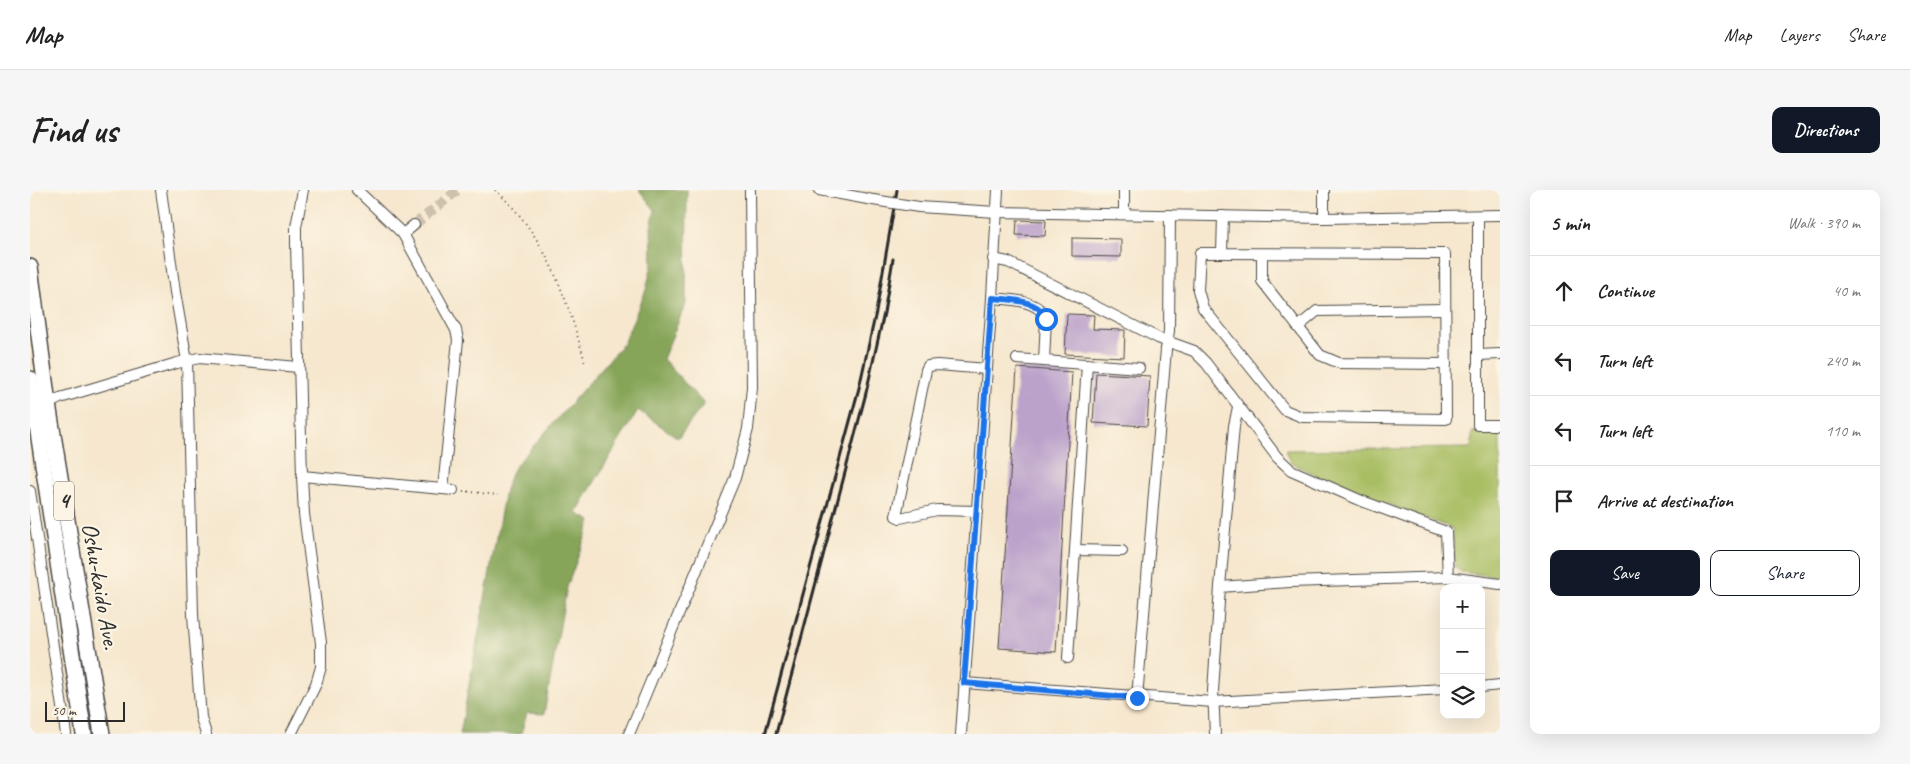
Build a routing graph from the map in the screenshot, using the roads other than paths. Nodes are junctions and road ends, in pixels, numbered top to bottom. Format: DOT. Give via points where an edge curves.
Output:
graph roads {
  1 [pos="161,190"];
  2 [pos="303,190"];
  3 [pos="357,190"];
  4 [pos="750,190"];
  5 [pos="819,190"];
  6 [pos="998,190"];
  7 [pos="1124,190"];
  8 [pos="1324,190"];
  9 [pos="996,212"];
  10 [pos="1124,214"];
  11 [pos="1170,215"];
  12 [pos="1500,215"];
  13 [pos="1223,216"];
  14 [pos="1478,216"];
  15 [pos="1324,218"];
  16 [pos="414,226"];
  17 [pos="403,234"];
  18 [pos="1222,253"];
  19 [pos="1262,254"];
  20 [pos="993,259"];
  21 [pos="30,267"];
  22 [pos="992,298"];
  23 [pos="1445,309"];
  24 [pos="1298,327"];
  25 [pos="1168,341"];
  26 [pos="1478,354"];
  27 [pos="1500,354"];
  28 [pos="1017,359"];
  29 [pos="187,361"];
  30 [pos="1044,361"];
  31 [pos="1087,364"];
  32 [pos="1446,364"];
  33 [pos="298,367"];
  34 [pos="1139,368"];
  35 [pos="987,369"];
  36 [pos="30,379"];
  37 [pos="48,404"];
  38 [pos="1238,407"];
  39 [pos="1500,425"];
  40 [pos="34,440"];
  41 [pos="302,476"];
  42 [pos="30,490"];
  43 [pos="978,511"];
  44 [pos="1075,550"];
  45 [pos="1122,551"];
  46 [pos="1448,577"];
  47 [pos="1500,584"];
  48 [pos="1220,586"];
  49 [pos="1068,658"];
  50 [pos="964,683"];
  51 [pos="1485,686"];
  52 [pos="1500,686"];
  53 [pos="1440,689"];
  54 [pos="1137,698"];
  55 [pos="1213,702"];
  56 [pos="66,734"];
  57 [pos="84,734"];
  58 [pos="102,734"];
  59 [pos="206,734"];
  60 [pos="291,734"];
  61 [pos="629,734"];
  62 [pos="961,734"];
  63 [pos="1215,734"];
  1 -- 29 [label="street"];
  2 -- 33 [label="street" via="296,227"];
  3 -- 17 [label="street"];
  4 -- 61 [label="street" via="752,387 748,429 735,478"];
  5 -- 9 [label="street, bridge" via="919,207"];
  6 -- 9 [label="street"];
  7 -- 10 [label="street"];
  8 -- 15 [label="street"];
  9 -- 10 [label="street"];
  9 -- 20 [label="street"];
  10 -- 11 [label="street"];
  11 -- 13 [label="street"];
  11 -- 25 [label="street"];
  12 -- 14 [label="street"];
  13 -- 15 [label="street"];
  13 -- 18 [label="street"];
  14 -- 15 [label="street"];
  14 -- 26 [label="street"];
  16 -- 17 [label="street"];
  17 -- 41 [label="street" via="456,330 458,340 448,490"];
  18 -- 19 [label="street"];
  18 -- 32 [label="street" via="1200,253 1198,290 1203,308 1285,410 1302,417 1446,419"];
  19 -- 23 [label="street" via="1445,254"];
  19 -- 24 [label="street" via="1262,281"];
  20 -- 22 [label="street"];
  20 -- 25 [label="street" via="1008,262"];
  21 -- 37 [label="highway, Oshu-kaido Ave. / 4"];
  22 -- 30 [label="street" via="1024,301 1045,314"];
  22 -- 35 [label="street"];
  23 -- 24 [label="street" via="1317,311"];
  23 -- 32 [label="street"];
  24 -- 32 [label="street" via="1320,355 1338,363"];
  25 -- 38 [label="street" via="1200,356"];
  25 -- 54 [label="street"];
  26 -- 27 [label="street"];
  26 -- 39 [label="street" via="1478,425"];
  28 -- 30 [label="street"];
  29 -- 33 [label="street" via="199,358"];
  29 -- 37 [label="street"];
  29 -- 59 [label="street" via="193,615"];
  30 -- 31 [label="street"];
  31 -- 34 [label="street"];
  31 -- 44 [label="street"];
  33 -- 41 [label="street"];
  35 -- 43 [label="street"];
  35 -- 43 [label="street" via="928,366 896,516 900,518 937,510"];
  36 -- 40 [label="highway, Oshu-kaido Ave. / 4"];
  37 -- 58 [label="highway, Oshu-kaido Ave. / 4"];
  38 -- 46 [label="street" via="1276,457 1291,470 1446,532"];
  38 -- 48 [label="street"];
  40 -- 57 [label="highway, Oshu-kaido Ave. / 4"];
  41 -- 60 [label="street" via="321,667"];
  42 -- 56 [label="street"];
  43 -- 50 [label="street"];
  44 -- 45 [label="street"];
  44 -- 49 [label="street"];
  46 -- 47 [label="street"];
  46 -- 48 [label="street"];
  48 -- 55 [label="street"];
  50 -- 54 [label="street"];
  50 -- 62 [label="street"];
  51 -- 52 [label="street"];
  53 -- 55 [label="street"];
  54 -- 55 [label="street"];
  55 -- 63 [label="street"];
}
